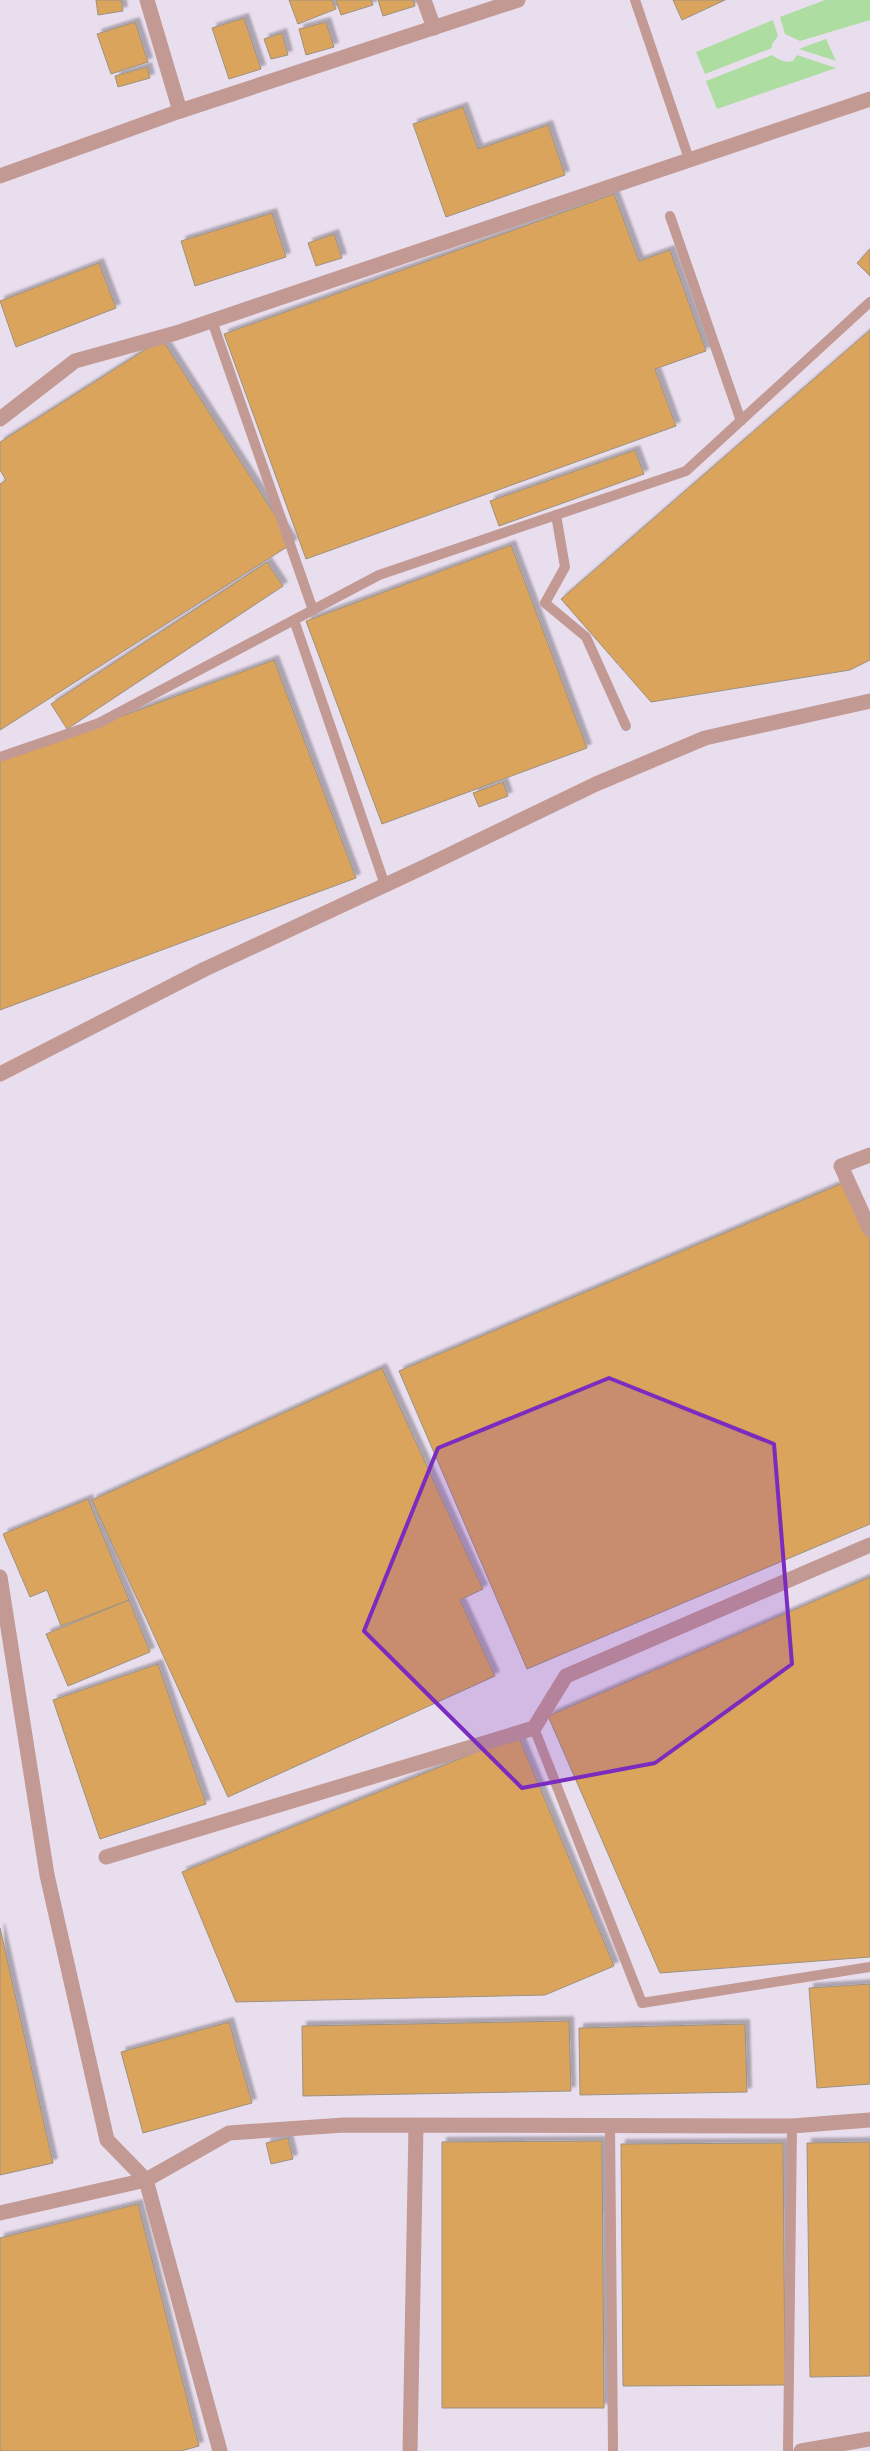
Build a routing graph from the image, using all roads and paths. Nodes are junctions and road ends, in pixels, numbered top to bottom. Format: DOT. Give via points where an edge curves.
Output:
graph roads {
  1 [pos="147,0"];
  2 [pos="424,0"];
  3 [pos="518,0"];
  4 [pos="635,0"];
  5 [pos="434,28"];
  6 [pos="870,98"];
  7 [pos="180,111"];
  8 [pos="689,159"];
  9 [pos="0,176"];
  10 [pos="670,216"];
  11 [pos="870,302"];
  12 [pos="212,321"];
  13 [pos="0,419"];
  14 [pos="741,421"];
  15 [pos="556,515"];
  16 [pos="314,610"];
  17 [pos="294,620"];
  18 [pos="870,701"];
  19 [pos="626,726"];
  20 [pos="0,758"];
  21 [pos="385,885"];
  22 [pos="0,1074"];
  23 [pos="870,1155"];
  24 [pos="870,1230"];
  25 [pos="870,1545"];
  26 [pos="0,1576"];
  27 [pos="534,1728"];
  28 [pos="106,1857"];
  29 [pos="870,1967"];
  30 [pos="870,2120"];
  31 [pos="610,2125"];
  32 [pos="416,2126"];
  33 [pos="792,2126"];
  34 [pos="146,2180"];
  35 [pos="0,2213"];
  36 [pos="870,2439"];
  37 [pos="220,2451"];
  38 [pos="410,2451"];
  39 [pos="613,2451"];
  40 [pos="788,2451"];
  41 [pos="801,2451"];
  1 -- 7 [label="street"];
  2 -- 5 [label="street"];
  3 -- 5 [label="street"];
  4 -- 8 [label="lane"];
  5 -- 7 [label="street"];
  6 -- 8 [label="street"];
  7 -- 9 [label="street"];
  8 -- 12 [label="street"];
  10 -- 14 [label="lane"];
  11 -- 14 [label="lane"];
  12 -- 13 [label="street" via="75,361"];
  12 -- 16 [label="lane"];
  14 -- 15 [label="lane" via="686,471"];
  15 -- 16 [label="lane" via="379,575"];
  15 -- 19 [label="lane" via="565,566 545,603 586,637"];
  16 -- 17 [label="lane"];
  17 -- 20 [label="lane" via="99,723"];
  17 -- 21 [label="lane"];
  18 -- 21 [label="street" via="705,738 596,784"];
  21 -- 22 [label="street" via="205,969"];
  23 -- 24 [label="street" via="841,1166"];
  25 -- 27 [label="street" via="566,1676"];
  26 -- 34 [label="street" via="47,1875 107,2140"];
  27 -- 28 [label="street"];
  27 -- 29 [label="lane" via="642,2003"];
  30 -- 33 [label="street"];
  31 -- 32 [label="street"];
  31 -- 33 [label="street"];
  31 -- 39 [label="lane"];
  32 -- 34 [label="street" via="344,2125 229,2133"];
  32 -- 38 [label="street"];
  33 -- 40 [label="lane"];
  34 -- 35 [label="street"];
  34 -- 37 [label="street"];
  36 -- 41 [label="street"];
}
